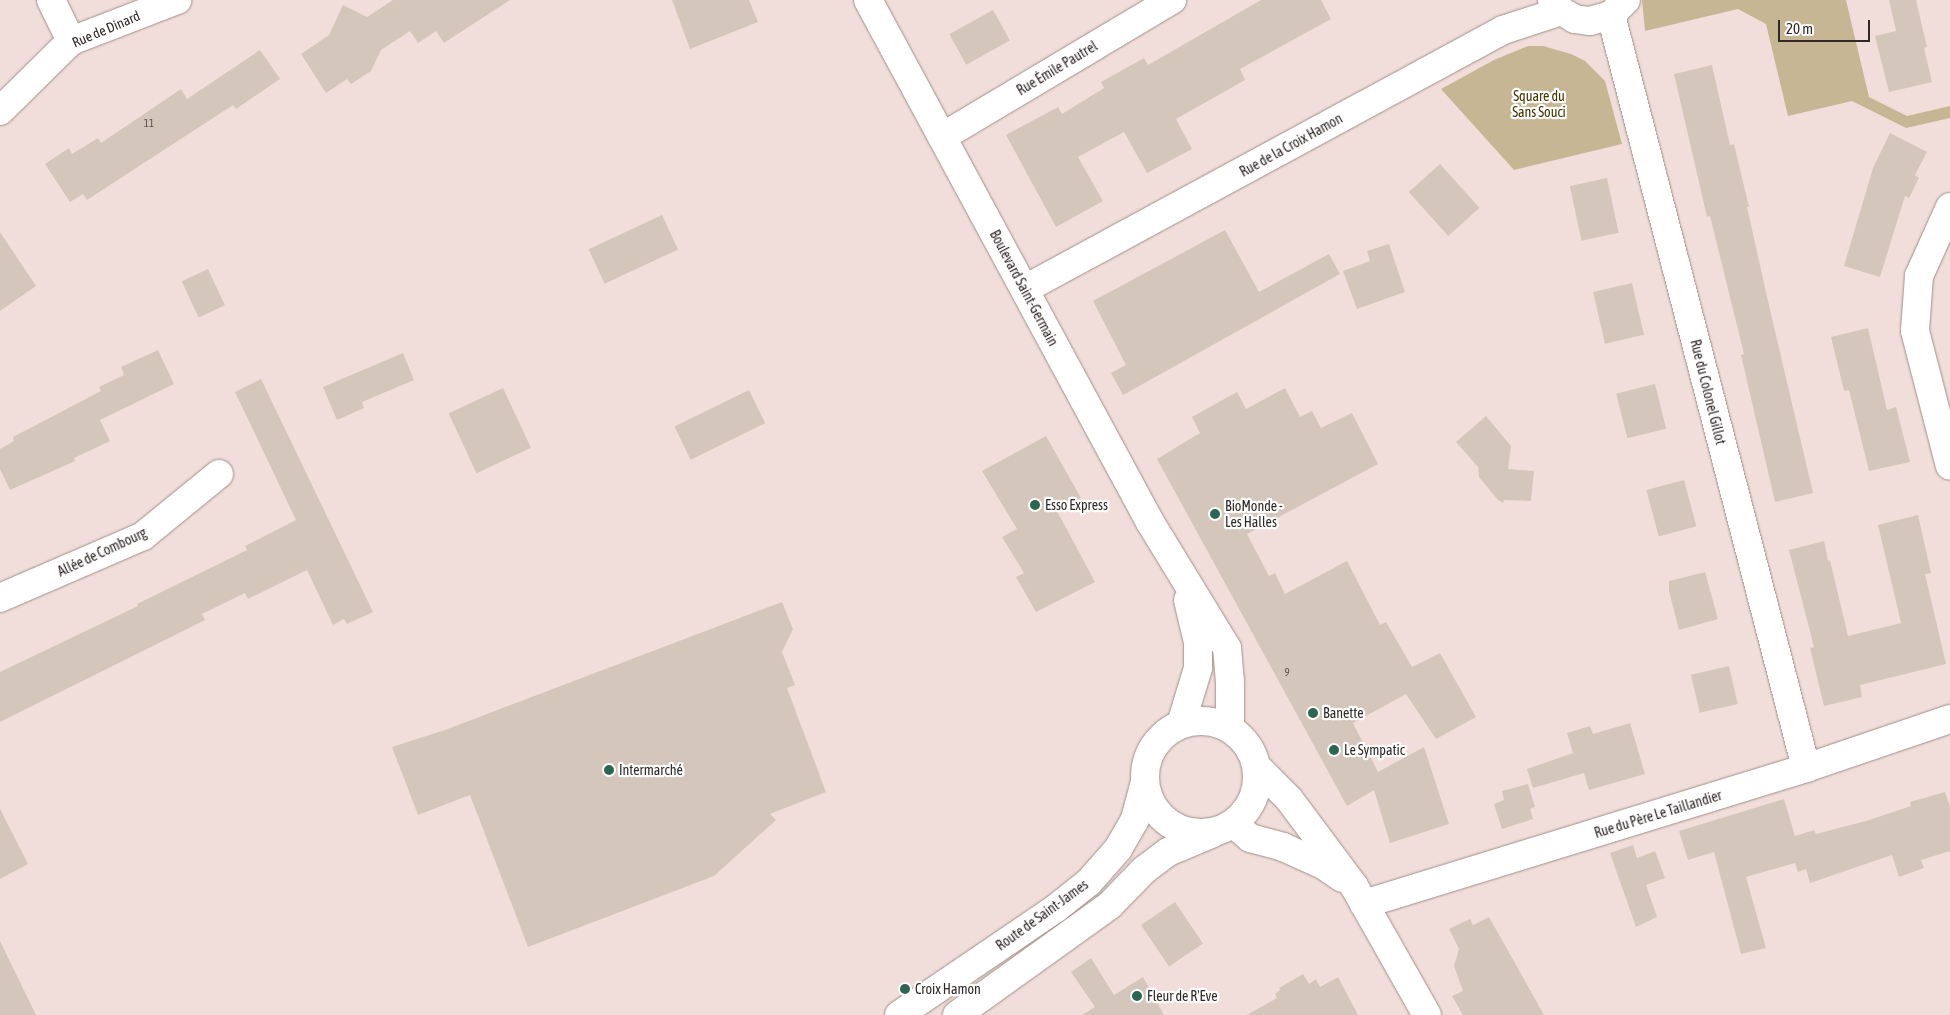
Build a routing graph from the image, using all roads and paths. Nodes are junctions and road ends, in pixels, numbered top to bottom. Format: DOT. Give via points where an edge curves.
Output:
graph roads {
  1 [pos="51,0"];
  2 [pos="177,0"];
  3 [pos="868,0"];
  4 [pos="1172,0"];
  5 [pos="1557,6"];
  6 [pos="1619,8"];
  7 [pos="71,41"];
  8 [pos="0,111"];
  9 [pos="942,137"];
  10 [pos="1950,207"];
  11 [pos="1025,289"];
  12 [pos="1950,466"];
  13 [pos="219,474"];
  14 [pos="1182,574"];
  15 [pos="0,598"];
  16 [pos="1950,719"];
  17 [pos="1181,724"];
  18 [pos="1230,728"];
  19 [pos="1258,768"];
  20 [pos="1806,768"];
  21 [pos="1145,782"];
  22 [pos="1224,828"];
  23 [pos="1359,895"];
  24 [pos="966,1012"];
  25 [pos="899,1015"];
  26 [pos="1427,1015"];
  1 -- 7 [label="street"];
  2 -- 7 [label="street, Rue de Dinard"];
  3 -- 9 [label="street, Boulevard Saint-Germain"];
  4 -- 9 [label="street, Rue Émile Pautrel"];
  5 -- 6 [label="street" via="1575,18 1590,21"];
  5 -- 11 [label="street, Rue de la Croix Hamon" via="1503,30"];
  6 -- 20 [label="street, Rue du Colonel Gillot"];
  7 -- 8 [label="street, Rue de Dinard"];
  9 -- 11 [label="street, Boulevard Saint-Germain"];
  10 -- 12 [label="street" via="1919,276 1915,331"];
  11 -- 14 [label="street, Boulevard Saint-Germain" via="1150,522"];
  13 -- 15 [label="street, Allée de Combourg" via="143,536"];
  14 -- 17 [label="street, Boulevard Saint-Germain" via="1198,642 1198,668"];
  14 -- 18 [label="street, Boulevard Saint-Germain" via="1227,648"];
  16 -- 20 [label="street, Rue du Père Le Taillandier"];
  17 -- 18 [label="street" via="1206,720"];
  17 -- 21 [label="street" via="1165,733 1153,746 1146,764"];
  18 -- 19 [label="street" via="1249,745"];
  19 -- 22 [label="street" via="1257,790 1249,809"];
  19 -- 23 [label="street" via="1289,799"];
  20 -- 23 [label="street, Rue du Père Le Taillandier"];
  21 -- 22 [label="street" via="1150,801 1160,817 1176,828 1195,834"];
  21 -- 25 [label="street, Route de Saint-James" via="1135,818 1118,849 1089,882 1055,910"];
  22 -- 23 [label="street" via="1283,847 1323,865"];
  22 -- 24 [label="street" via="1168,852 1144,870 1110,905"];
  23 -- 26 [label="street"];
}
